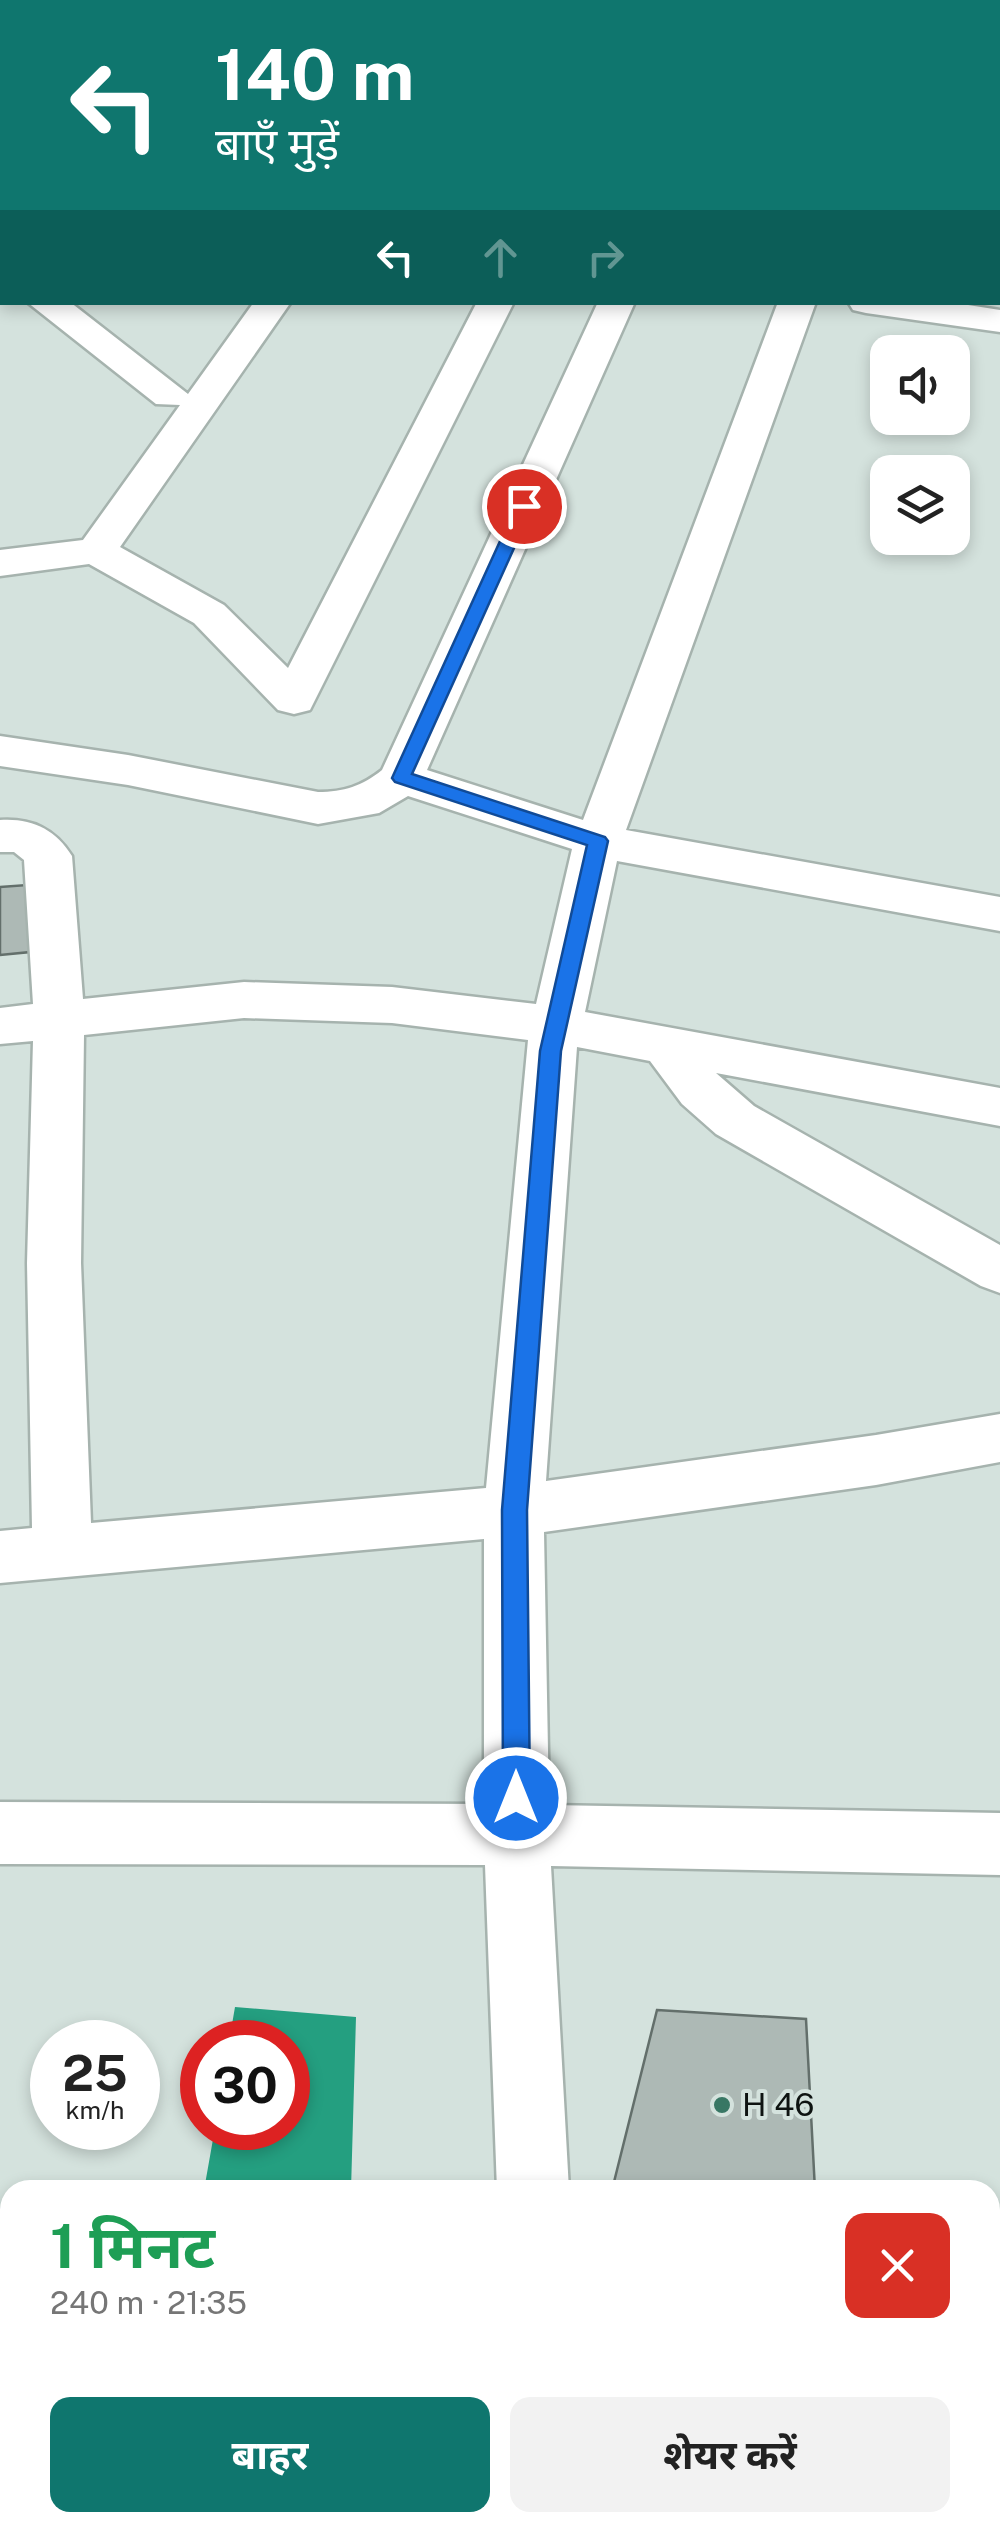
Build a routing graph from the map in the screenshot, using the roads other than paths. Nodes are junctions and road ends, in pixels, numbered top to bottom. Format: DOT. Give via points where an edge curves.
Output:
graph roads {
  1 [pos="49,305"];
  2 [pos="271,305"];
  3 [pos="494,305"];
  4 [pos="616,305"];
  5 [pos="796,305"];
  6 [pos="887,305"];
  7 [pos="1000,321"];
  8 [pos="170,396"];
  9 [pos="96,552"];
  10 [pos="0,563"];
  11 [pos="0,751"];
  12 [pos="401,778"];
  13 [pos="0,836"];
  14 [pos="598,841"];
  15 [pos="1000,914"];
  16 [pos="59,1022"];
  17 [pos="556,1025"];
  18 [pos="0,1026"];
  19 [pos="666,1046"];
  20 [pos="1000,1107"];
  21 [pos="1000,1271"];
  22 [pos="1000,1438"];
  23 [pos="514,1510"];
  24 [pos="62,1550"];
  25 [pos="0,1557"];
  26 [pos="0,1833"];
  27 [pos="516,1834"];
  28 [pos="1000,1844"];
  29 [pos="533,2180"];
  1 -- 8 [label="street"];
  2 -- 9 [label="street"];
  3 -- 9 [label="street" via="294,700 209,614"];
  4 -- 12 [label="street"];
  5 -- 14 [label="street"];
  6 -- 7 [label="street"];
  9 -- 10 [label="street"];
  11 -- 12 [label="street" via="318,808 349,808 380,797"];
  12 -- 14 [label="street"];
  13 -- 16 [label="street" via="36,841 48,856"];
  14 -- 15 [label="street"];
  14 -- 17 [label="street"];
  16 -- 17 [label="street" via="244,1000 392,1005"];
  16 -- 18 [label="street"];
  16 -- 24 [label="street" via="54,1262"];
  17 -- 19 [label="street"];
  17 -- 23 [label="street"];
  19 -- 20 [label="street"];
  19 -- 21 [label="street" via="734,1120"];
  22 -- 23 [label="street"];
  23 -- 24 [label="street"];
  23 -- 27 [label="street"];
  24 -- 25 [label="street"];
  26 -- 27 [label="street"];
  27 -- 28 [label="street"];
  27 -- 29 [label="street"];
}
